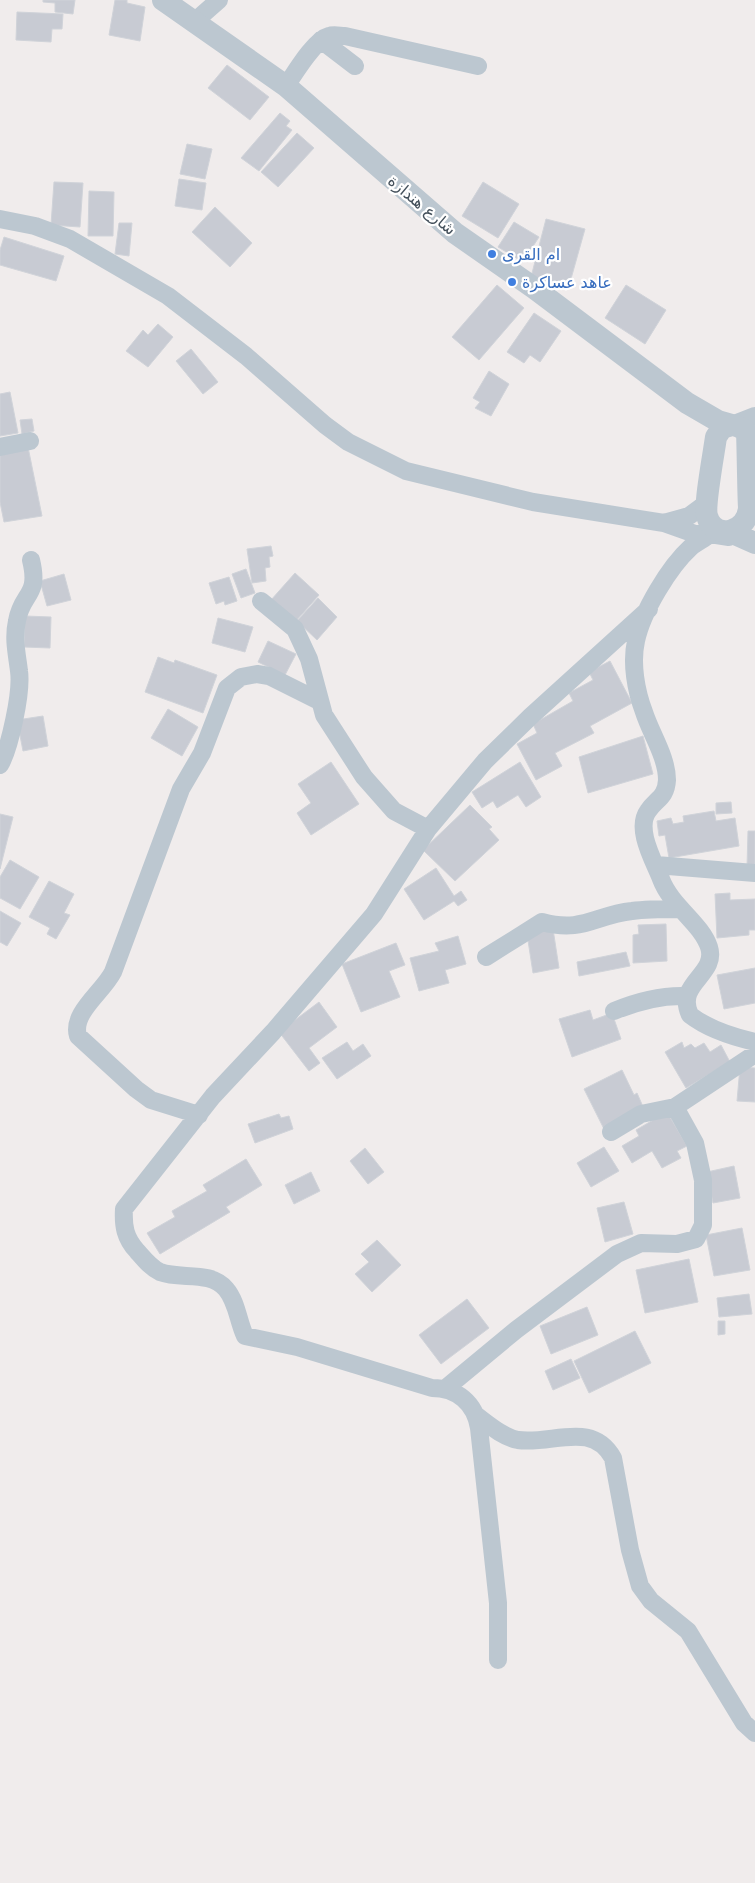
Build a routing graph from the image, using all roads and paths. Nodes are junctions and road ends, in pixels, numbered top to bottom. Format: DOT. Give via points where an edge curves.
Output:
graph roads {
  1 [pos="163,0"];
  2 [pos="219,0"];
  3 [pos="194,22"];
  4 [pos="321,40"];
  5 [pos="355,66"];
  6 [pos="478,66"];
  7 [pos="286,86"];
  8 [pos="0,219"];
  9 [pos="687,403"];
  10 [pos="755,416"];
  11 [pos="732,425"];
  12 [pos="30,441"];
  13 [pos="750,442"];
  14 [pos="0,447"];
  15 [pos="715,448"];
  16 [pos="708,502"];
  17 [pos="751,507"];
  18 [pos="673,524"];
  19 [pos="735,537"];
  20 [pos="31,560"];
  21 [pos="671,569"];
  22 [pos="261,602"];
  23 [pos="649,609"];
  24 [pos="319,702"];
  25 [pos="0,765"];
  26 [pos="428,829"];
  27 [pos="656,865"];
  28 [pos="755,873"];
  29 [pos="679,908"];
  30 [pos="486,957"];
  31 [pos="686,996"];
  32 [pos="614,1011"];
  33 [pos="755,1042"];
  34 [pos="755,1054"];
  35 [pos="675,1107"];
  36 [pos="199,1115"];
  37 [pos="611,1132"];
  38 [pos="446,1388"];
  39 [pos="477,1416"];
  40 [pos="498,1660"];
  41 [pos="755,1733"];
  1 -- 3 [label="street, شارع هندازة"];
  2 -- 3 [label="street"];
  3 -- 7 [label="street, شارع هندازة"];
  4 -- 5 [label="street"];
  4 -- 6 [label="street" via="330,35 345,36"];
  4 -- 7 [label="street"];
  7 -- 9 [label="street, شارع هندازة" via="455,233"];
  8 -- 18 [label="street" via="35,226 70,239 168,296 246,356 348,442 406,471 533,502"];
  9 -- 11 [label="street, شارع هندازة" via="718,421"];
  9 -- 15 [label="street, شارع هندازة"];
  10 -- 11 [label="street"];
  11 -- 13 [label="street" via="742,428"];
  11 -- 15 [label="street" via="718,432"];
  12 -- 14 [label="street"];
  13 -- 17 [label="street"];
  15 -- 16 [label="street"];
  16 -- 18 [label="street"];
  16 -- 19 [label="street" via="710,522"];
  17 -- 19 [label="street"];
  18 -- 19 [label="street" via="695,534"];
  18 -- 21 [label="street" via="677,541"];
  19 -- 21 [label="street" via="690,548"];
  20 -- 25 [label="street" via="34,584 17,618 15,642 19,684 10,741"];
  21 -- 23 [label="street"];
  22 -- 24 [label="street" via="294,629 309,659"];
  23 -- 26 [label="street" via="498,748"];
  23 -- 27 [label="street" via="636,641 635,664 638,696 664,764 667,781 662,798 648,810 644,819 643,828"];
  24 -- 26 [label="street" via="324,715 378,794 394,811"];
  24 -- 36 [label="street" via="269,676 257,674 240,677 227,688 202,752 182,789 113,972 80,1016 76,1027 78,1036 144,1094"];
  26 -- 36 [label="street" via="374,914"];
  27 -- 28 [label="street"];
  27 -- 29 [label="street" via="662,882"];
  29 -- 30 [label="street" via="632,911 578,926 560,927 542,922"];
  29 -- 31 [label="street" via="710,948 705,970"];
  31 -- 32 [label="street" via="667,995 637,1001"];
  31 -- 33 [label="street" via="690,1015 699,1022"];
  34 -- 35 [label="street"];
  35 -- 37 [label="street" via="641,1114"];
  35 -- 38 [label="street" via="695,1143 703,1180 703,1225 696,1239 677,1244 641,1243 617,1254"];
  36 -- 38 [label="street" via="124,1209 126,1235 144,1260 161,1272 211,1279 226,1289 236,1307 245,1336 306,1350 432,1388"];
  38 -- 39 [label="street" via="474,1408"];
  39 -- 40 [label="street" via="498,1603"];
  39 -- 41 [label="street" via="515,1439 536,1442 579,1435 607,1446 614,1458 630,1550 640,1586 651,1601 688,1631 744,1723"];
}
